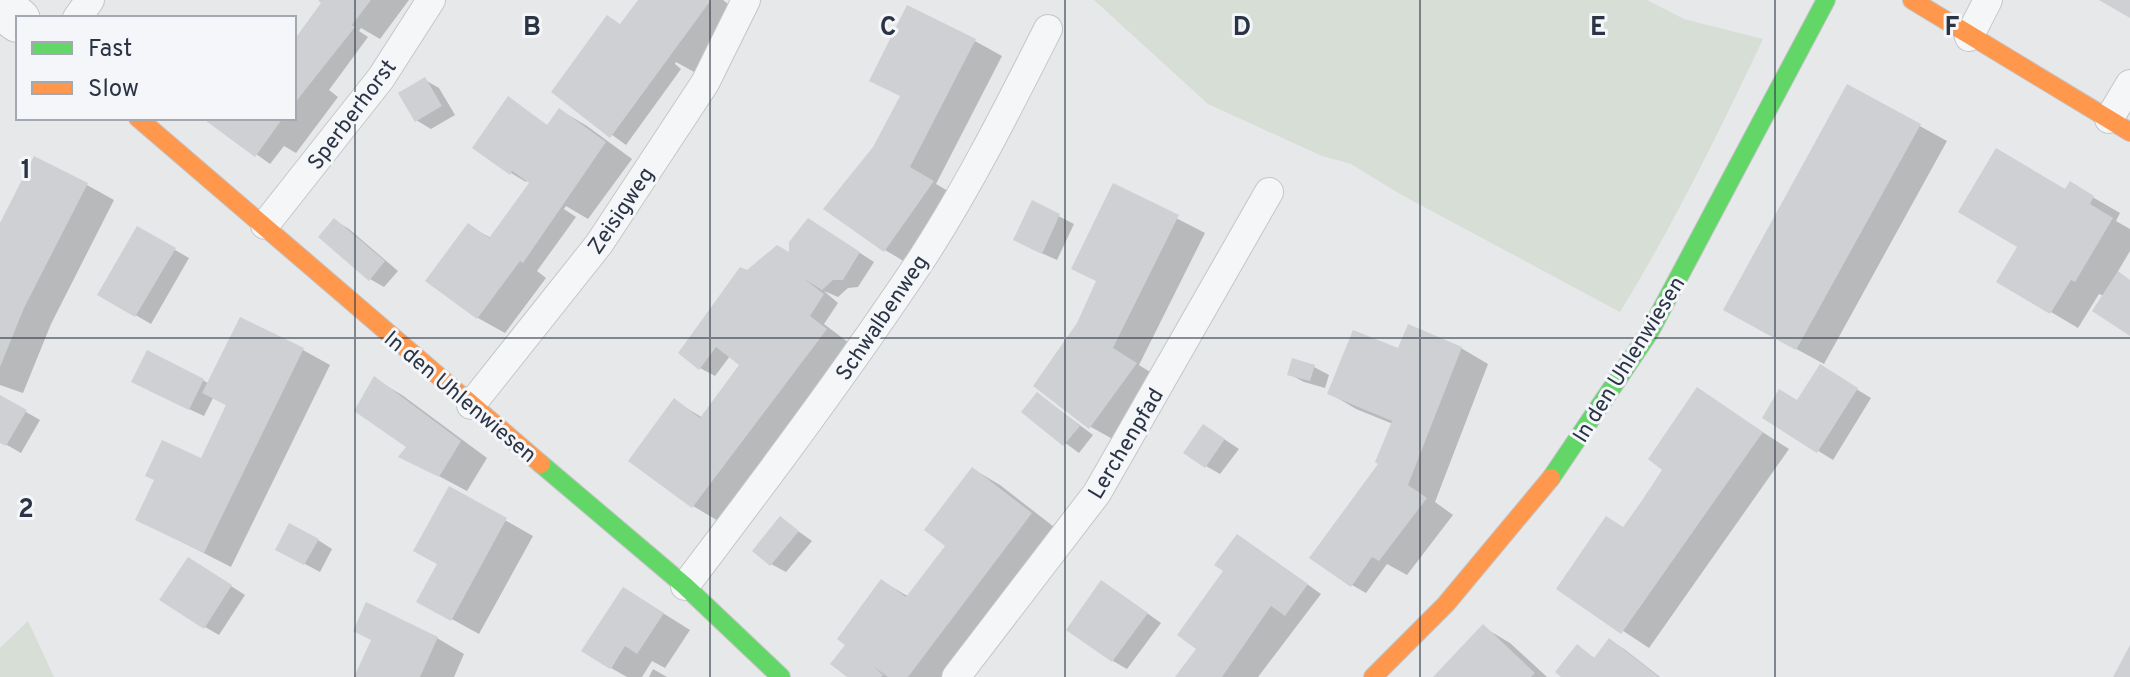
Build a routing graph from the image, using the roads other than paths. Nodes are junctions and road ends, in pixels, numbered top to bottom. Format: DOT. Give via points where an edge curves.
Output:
graph roads {
  1 [pos="431,0"];
  2 [pos="746,0"];
  3 [pos="1826,0"];
  4 [pos="1912,0"];
  5 [pos="1988,0"];
  6 [pos="0,6"];
  7 [pos="16,18"];
  8 [pos="1048,29"];
  9 [pos="1969,37"];
  10 [pos="2130,84"];
  11 [pos="140,120"];
  12 [pos="2120,125"];
  13 [pos="1269,192"];
  14 [pos="265,225"];
  15 [pos="471,405"];
  16 [pos="685,586"];
  17 [pos="781,677"];
  18 [pos="956,677"];
  19 [pos="1373,677"];
  1 -- 14 [label="lane, Sperberhorst" via="381,78"];
  2 -- 15 [label="lane, Zeisigweg" via="705,83 599,244"];
  3 -- 19 [label="street, In den Uhlenwiesen" via="1649,333 1563,464 1446,604"];
  4 -- 9 [label="street"];
  5 -- 9 [label="lane"];
  6 -- 7 [label="street"];
  8 -- 16 [label="lane, Schwalbenweg" via="992,140 924,255 821,406"];
  9 -- 12 [label="street"];
  10 -- 12 [label="lane"];
  11 -- 14 [label="street, In den Uhlenwiesen"];
  13 -- 18 [label="lane, Lerchenpfad" via="1097,493"];
  14 -- 15 [label="street, In den Uhlenwiesen"];
  15 -- 16 [label="street, In den Uhlenwiesen"];
  16 -- 17 [label="street, In den Uhlenwiesen"];
}
